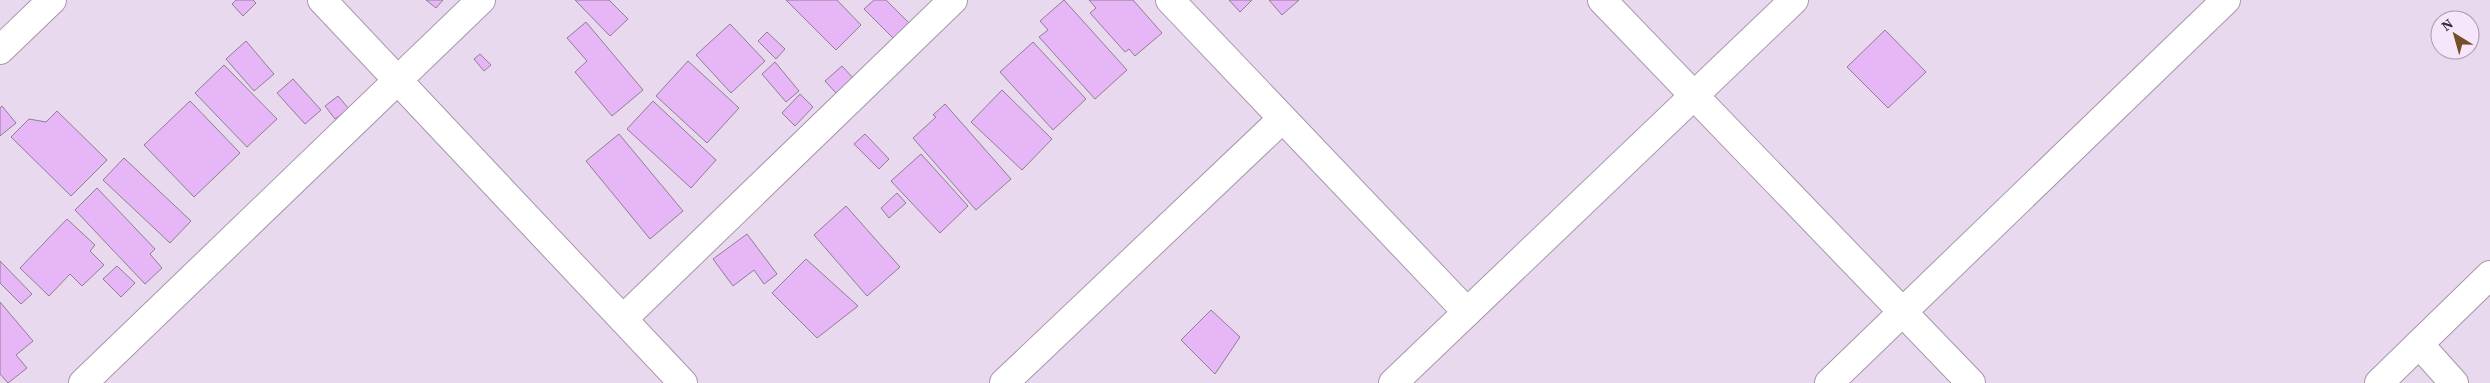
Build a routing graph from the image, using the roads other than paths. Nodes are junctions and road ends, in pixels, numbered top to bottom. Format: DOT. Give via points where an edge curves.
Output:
graph roads {
  1 [pos="52,0"];
  2 [pos="322,0"];
  3 [pos="481,0"];
  4 [pos="952,0"];
  5 [pos="1170,0"];
  6 [pos="1602,0"];
  7 [pos="1794,0"];
  8 [pos="2226,0"];
  9 [pos="0,50"];
  10 [pos="397,80"];
  11 [pos="1694,95"];
  12 [pos="1282,118"];
  13 [pos="2490,275"];
  14 [pos="1467,312"];
  15 [pos="1903,312"];
  16 [pos="623,319"];
  17 [pos="2419,344"];
  18 [pos="83,383"];
  19 [pos="683,383"];
  20 [pos="1004,383"];
  21 [pos="1393,383"];
  22 [pos="1829,383"];
  23 [pos="1971,383"];
  24 [pos="2379,383"];
  25 [pos="2454,383"];
  1 -- 9 [label="street"];
  2 -- 10 [label="street"];
  3 -- 10 [label="street"];
  4 -- 16 [label="street"];
  5 -- 12 [label="street"];
  6 -- 11 [label="street"];
  7 -- 11 [label="street"];
  8 -- 15 [label="street"];
  10 -- 16 [label="street"];
  10 -- 18 [label="street"];
  11 -- 14 [label="street"];
  11 -- 15 [label="street"];
  12 -- 14 [label="street"];
  12 -- 20 [label="street"];
  13 -- 17 [label="street"];
  14 -- 21 [label="street"];
  15 -- 22 [label="street"];
  15 -- 23 [label="street"];
  16 -- 19 [label="street"];
  17 -- 24 [label="street"];
  17 -- 25 [label="street"];
}
